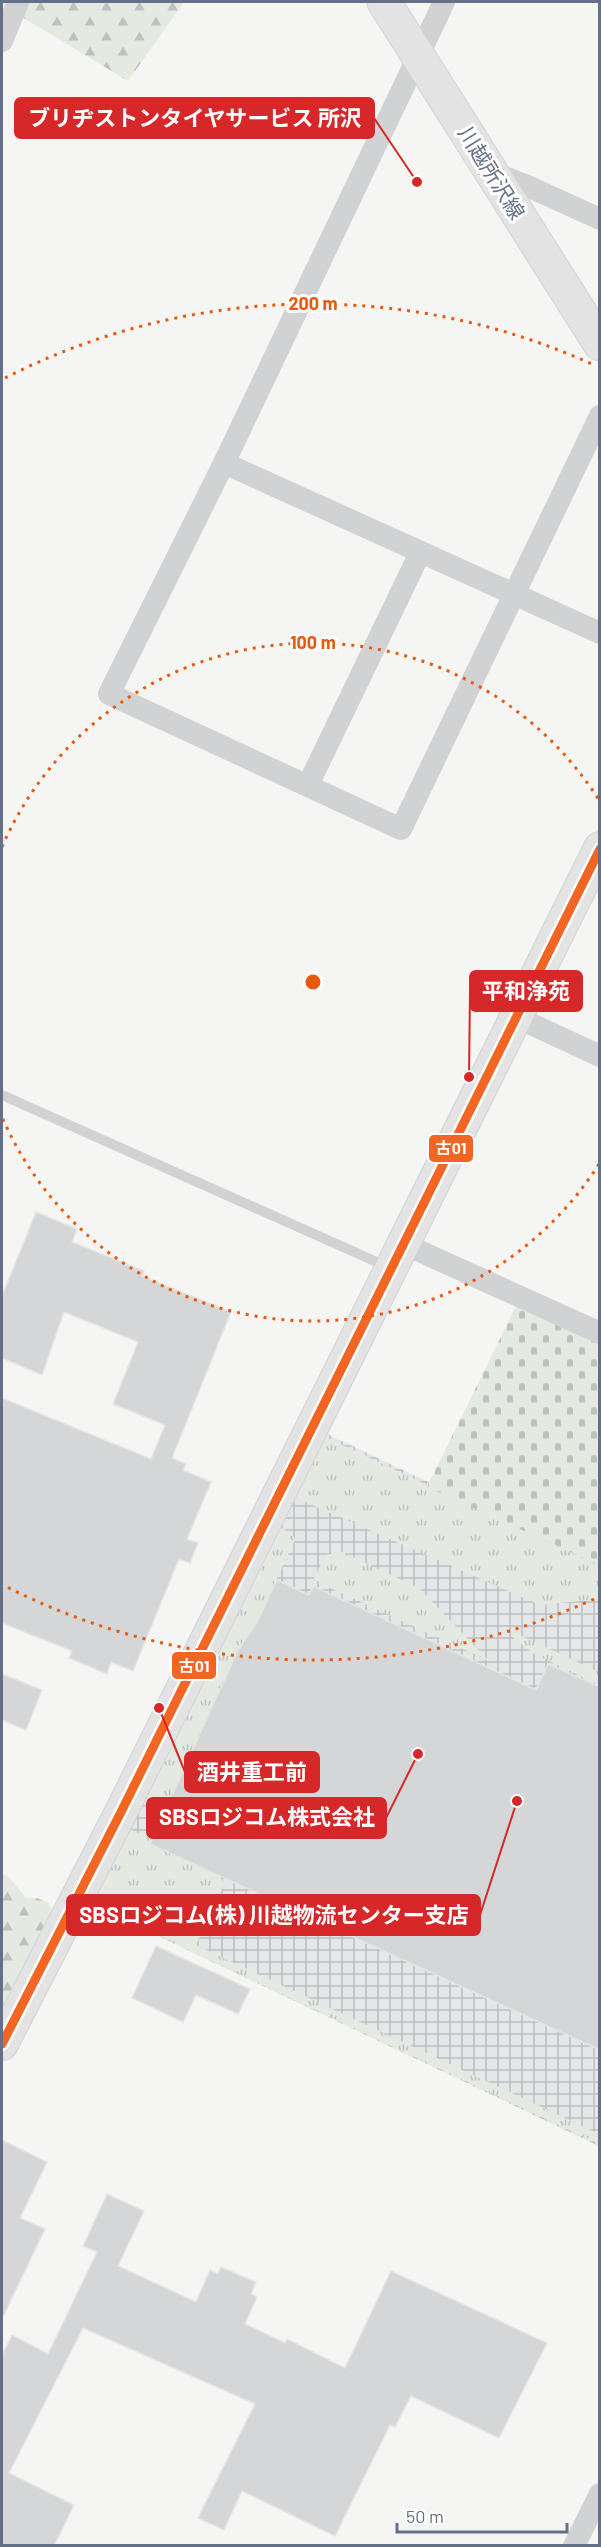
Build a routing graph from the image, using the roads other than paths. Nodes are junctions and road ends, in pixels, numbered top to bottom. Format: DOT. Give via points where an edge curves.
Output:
graph roads {
  1 [pos="18,2"];
  2 [pos="384,2"];
  3 [pos="444,2"];
  4 [pos="2,41"];
  5 [pos="417,55"];
  6 [pos="491,172"];
  7 [pos="600,219"];
  8 [pos="600,344"];
  9 [pos="600,416"];
  10 [pos="225,463"];
  11 [pos="420,553"];
  12 [pos="514,594"];
  13 [pos="600,633"];
  14 [pos="308,785"];
  15 [pos="600,848"];
  16 [pos="516,1017"];
  17 [pos="600,1056"];
  18 [pos="2,1095"];
  19 [pos="398,1256"];
  20 [pos="600,1333"];
  21 [pos="2,2044"];
  22 [pos="600,2494"];
  23 [pos="574,2546"];
  1 -- 4 [label="street"];
  2 -- 5 [label="main road, 川越所沢線"];
  3 -- 5 [label="street"];
  5 -- 6 [label="main road, 川越所沢線"];
  5 -- 10 [label="street"];
  6 -- 7 [label="street"];
  6 -- 8 [label="main road, 川越所沢線"];
  9 -- 12 [label="street"];
  10 -- 11 [label="street"];
  10 -- 14 [label="street" via="109,694"];
  11 -- 12 [label="street"];
  11 -- 14 [label="street"];
  12 -- 13 [label="street"];
  12 -- 14 [label="street" via="401,830"];
  15 -- 16 [label="main road"];
  16 -- 17 [label="street"];
  16 -- 19 [label="main road"];
  18 -- 19 [label="lane"];
  19 -- 20 [label="street"];
  19 -- 21 [label="main road"];
  22 -- 23 [label="street"];
}
